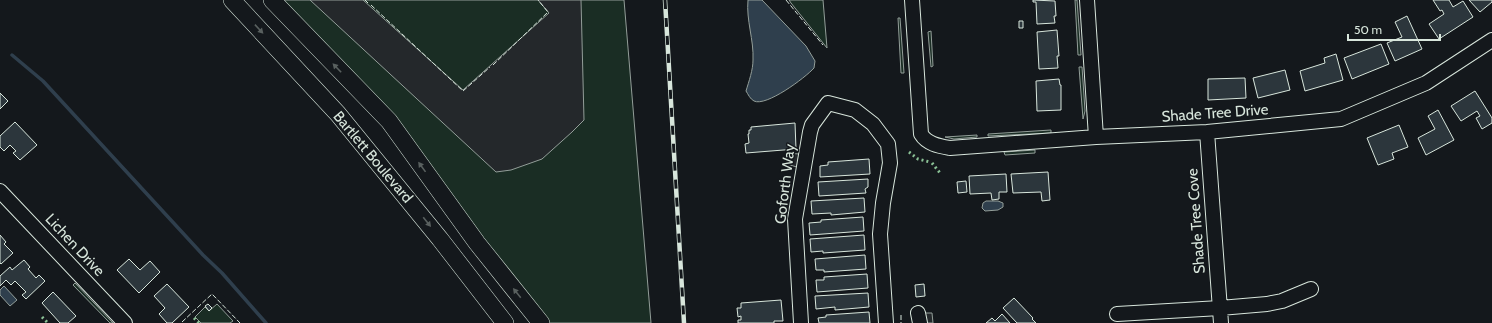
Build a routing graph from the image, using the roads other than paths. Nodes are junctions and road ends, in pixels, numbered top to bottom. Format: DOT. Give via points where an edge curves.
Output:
graph roads {
  1 [pos="232,0"];
  2 [pos="272,0"];
  3 [pos="912,0"];
  4 [pos="1087,0"];
  5 [pos="1492,40"];
  6 [pos="1207,132"];
  7 [pos="1096,137"];
  8 [pos="0,191"];
  9 [pos="1310,290"];
  10 [pos="1220,308"];
  11 [pos="1117,314"];
  12 [pos="125,323"];
  13 [pos="505,323"];
  14 [pos="541,323"];
  15 [pos="802,323"];
  16 [pos="886,323"];
  17 [pos="1221,323"];
  1 -- 13 [label="main road, Bartlett Boulevard, one-way" via="338,114"];
  14 -- 2 [label="main road, Bartlett Boulevard, one-way" via="477,243 389,122"];
  3 -- 7 [label="street, Shade Tree Drive" via="920,128 924,138 930,143 950,148"];
  4 -- 7 [label="street"];
  5 -- 6 [label="street, Shade Tree Drive" via="1426,83 1341,119"];
  6 -- 7 [label="street, Shade Tree Drive"];
  6 -- 10 [label="street, Shade Tree Cove"];
  8 -- 12 [label="street, Lichen Drive"];
  9 -- 10 [label="street" via="1282,301"];
  10 -- 11 [label="street"];
  10 -- 17 [label="street, Shade Tree Cove"];
  15 -- 16 [label="street, Goforth Way" via="795,219 810,132 828,103 855,110 873,124 888,144 890,163 880,234"];
}
